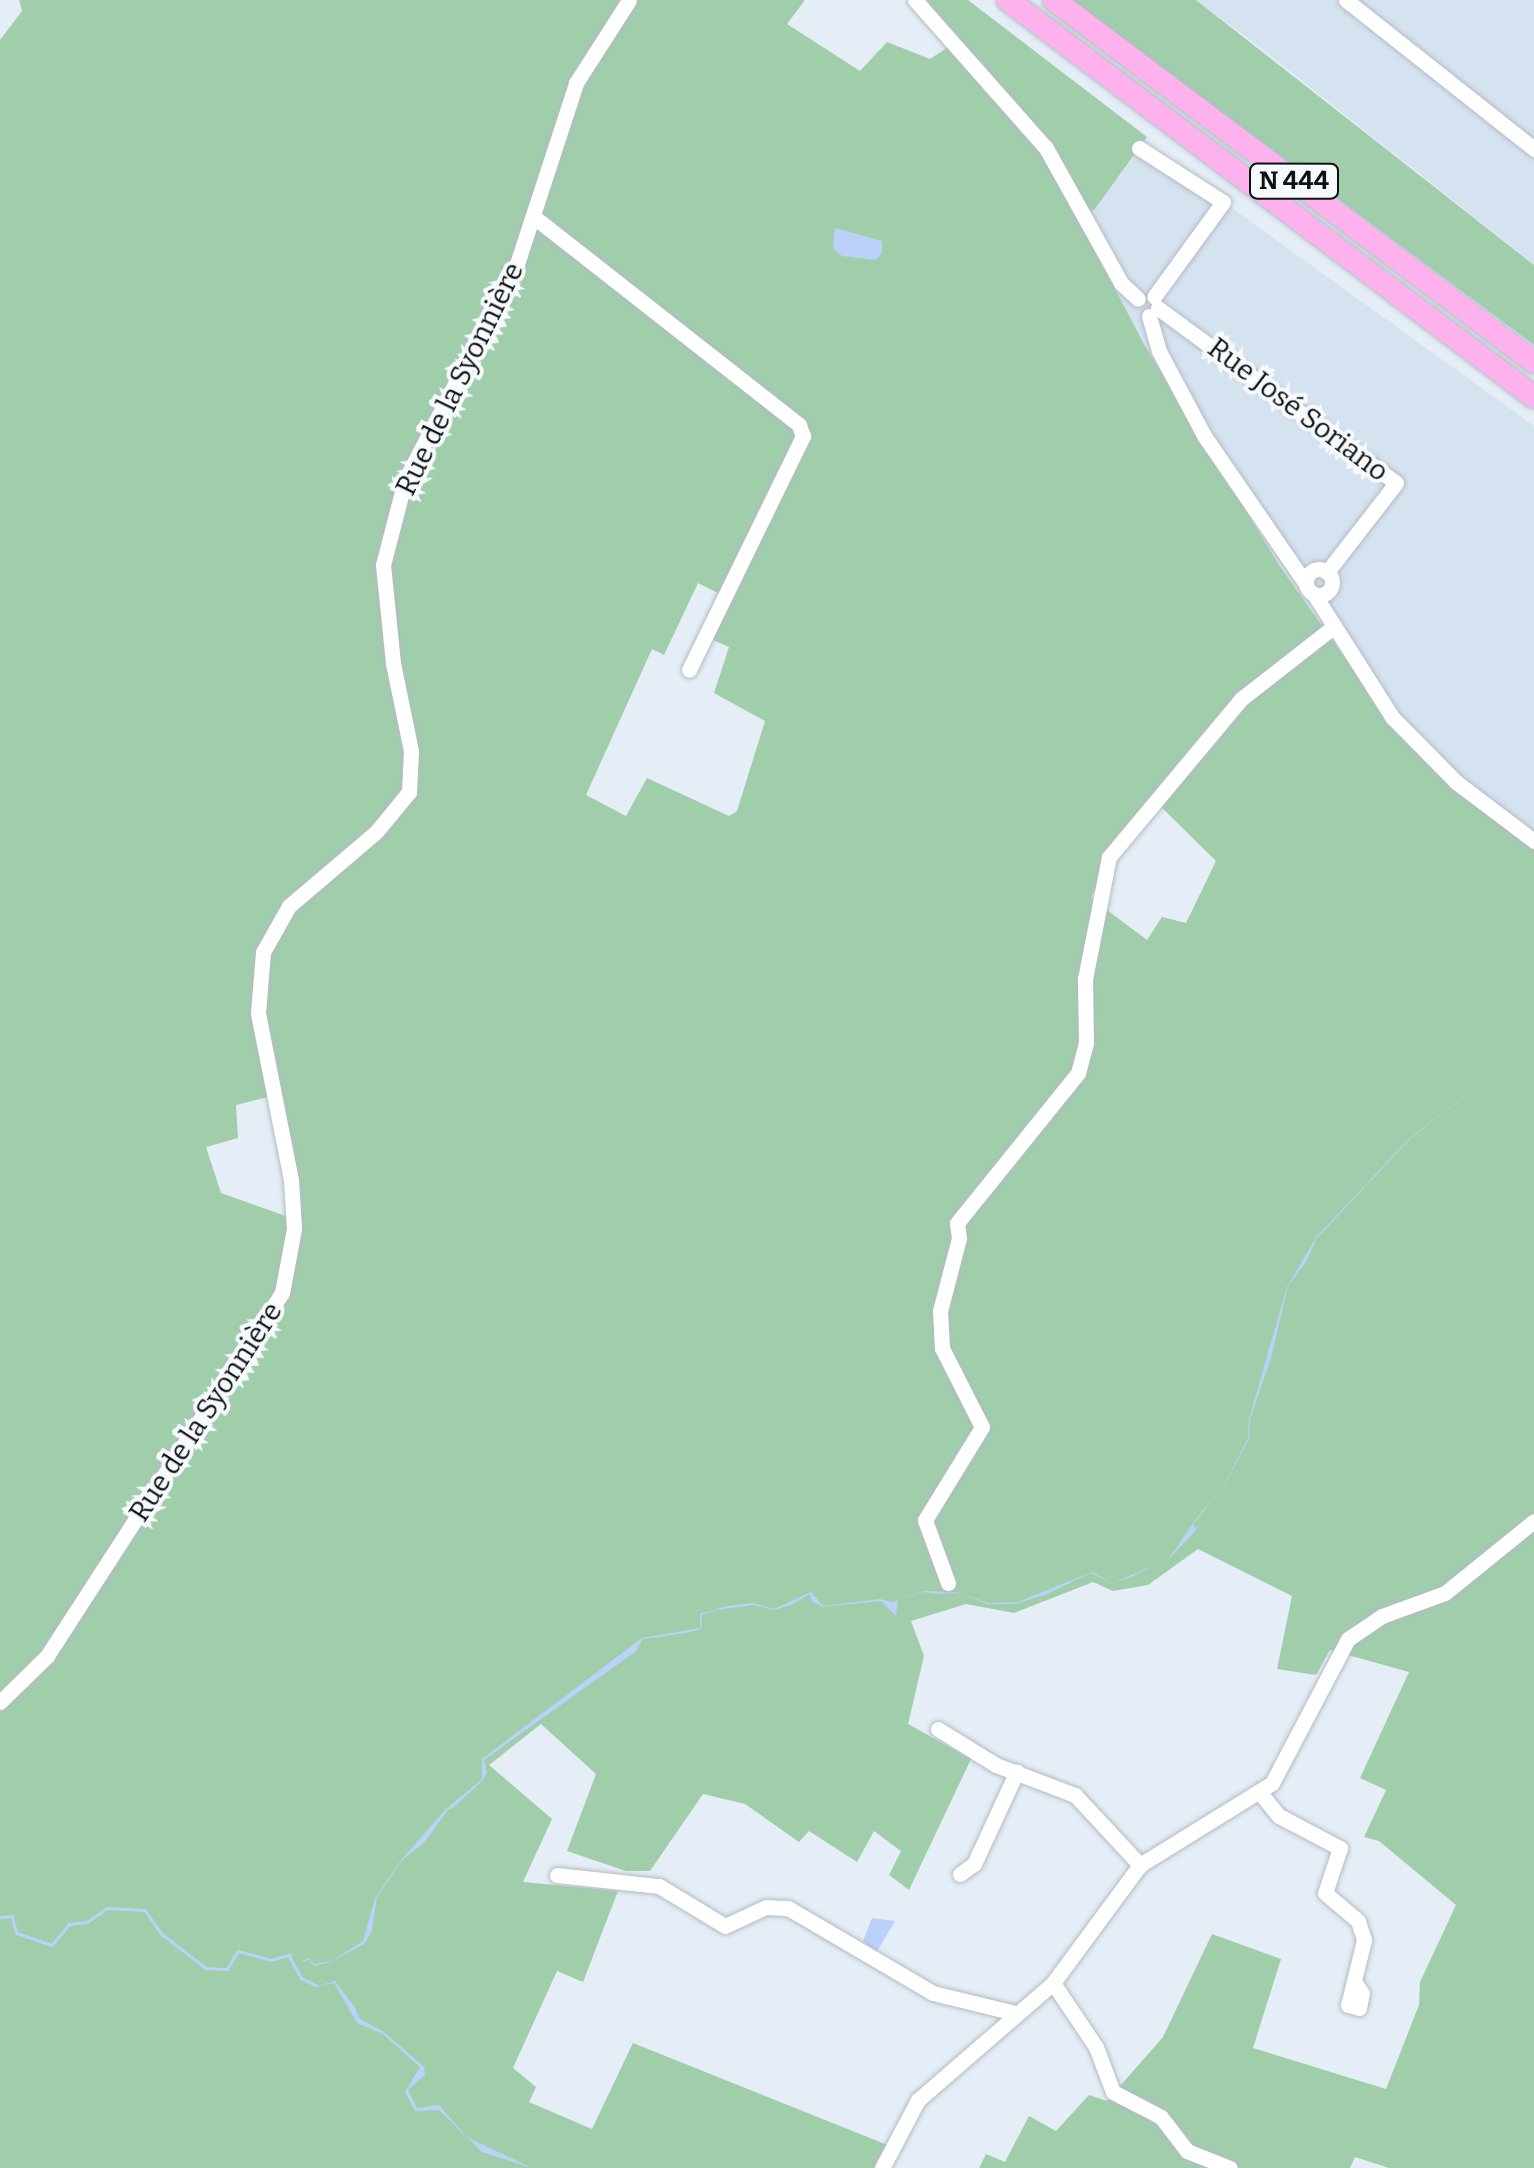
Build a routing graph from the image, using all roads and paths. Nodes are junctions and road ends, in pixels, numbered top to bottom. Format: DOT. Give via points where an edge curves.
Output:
graph roads {
  1 [pos="628,0"];
  2 [pos="915,0"];
  3 [pos="1008,0"];
  4 [pos="1054,0"];
  5 [pos="1346,0"];
  6 [pos="1139,148"];
  7 [pos="1534,149"];
  8 [pos="534,217"];
  9 [pos="1149,305"];
  10 [pos="1534,362"];
  11 [pos="1534,397"];
  12 [pos="1319,582"];
  13 [pos="1332,628"];
  14 [pos="690,670"];
  15 [pos="1534,841"];
  16 [pos="1534,1521"];
  17 [pos="948,1583"];
  18 [pos="0,1702"];
  19 [pos="938,1728"];
  20 [pos="1018,1771"];
  21 [pos="1260,1794"];
  22 [pos="1140,1864"];
  23 [pos="960,1874"];
  24 [pos="556,1875"];
  25 [pos="1052,1983"];
  26 [pos="1354,1983"];
  27 [pos="1015,2013"];
  28 [pos="882,2168"];
  29 [pos="1230,2168"];
  1 -- 8 [label="street, Rue de la Syonnière" via="576,84"];
  2 -- 9 [label="street" via="1046,148 1121,283"];
  3 -- 11 [label="highway, N 444"];
  4 -- 10 [label="highway, N 444"];
  5 -- 7 [label="street"];
  6 -- 9 [label="street" via="1223,202"];
  8 -- 14 [label="street" via="799,425 804,436"];
  8 -- 18 [label="street, Rue de la Syonnière" via="516,267 405,480 384,565 392,663 411,751 409,792 376,832 289,906 262,952 258,1012 291,1180 294,1229 282,1293 47,1656"];
  9 -- 12 [label="street" via="1159,351 1205,437 1278,545"];
  9 -- 12 [label="street, Rue José Soriano" via="1396,483"];
  12 -- 13 [label="street"];
  13 -- 15 [label="street" via="1423,752"];
  13 -- 17 [label="street" via="1241,699 1109,857 1085,980 1086,1043 1078,1073 957,1222 940,1311 942,1348 982,1426 925,1520"];
  16 -- 21 [label="street" via="1445,1593 1382,1616 1348,1639 1278,1773"];
  19 -- 20 [label="street"];
  20 -- 22 [label="street" via="1074,1794"];
  20 -- 23 [label="street" via="974,1864"];
  21 -- 22 [label="street"];
  21 -- 26 [label="street" via="1279,1816 1340,1848 1325,1893 1358,1921 1364,1940"];
  22 -- 25 [label="street"];
  24 -- 27 [label="street" via="659,1886 725,1926 766,1907 788,1908 933,1993"];
  25 -- 27 [label="street"];
  25 -- 29 [label="street" via="1096,2047 1113,2092 1162,2117 1187,2151"];
  27 -- 28 [label="street" via="918,2100"];
}
